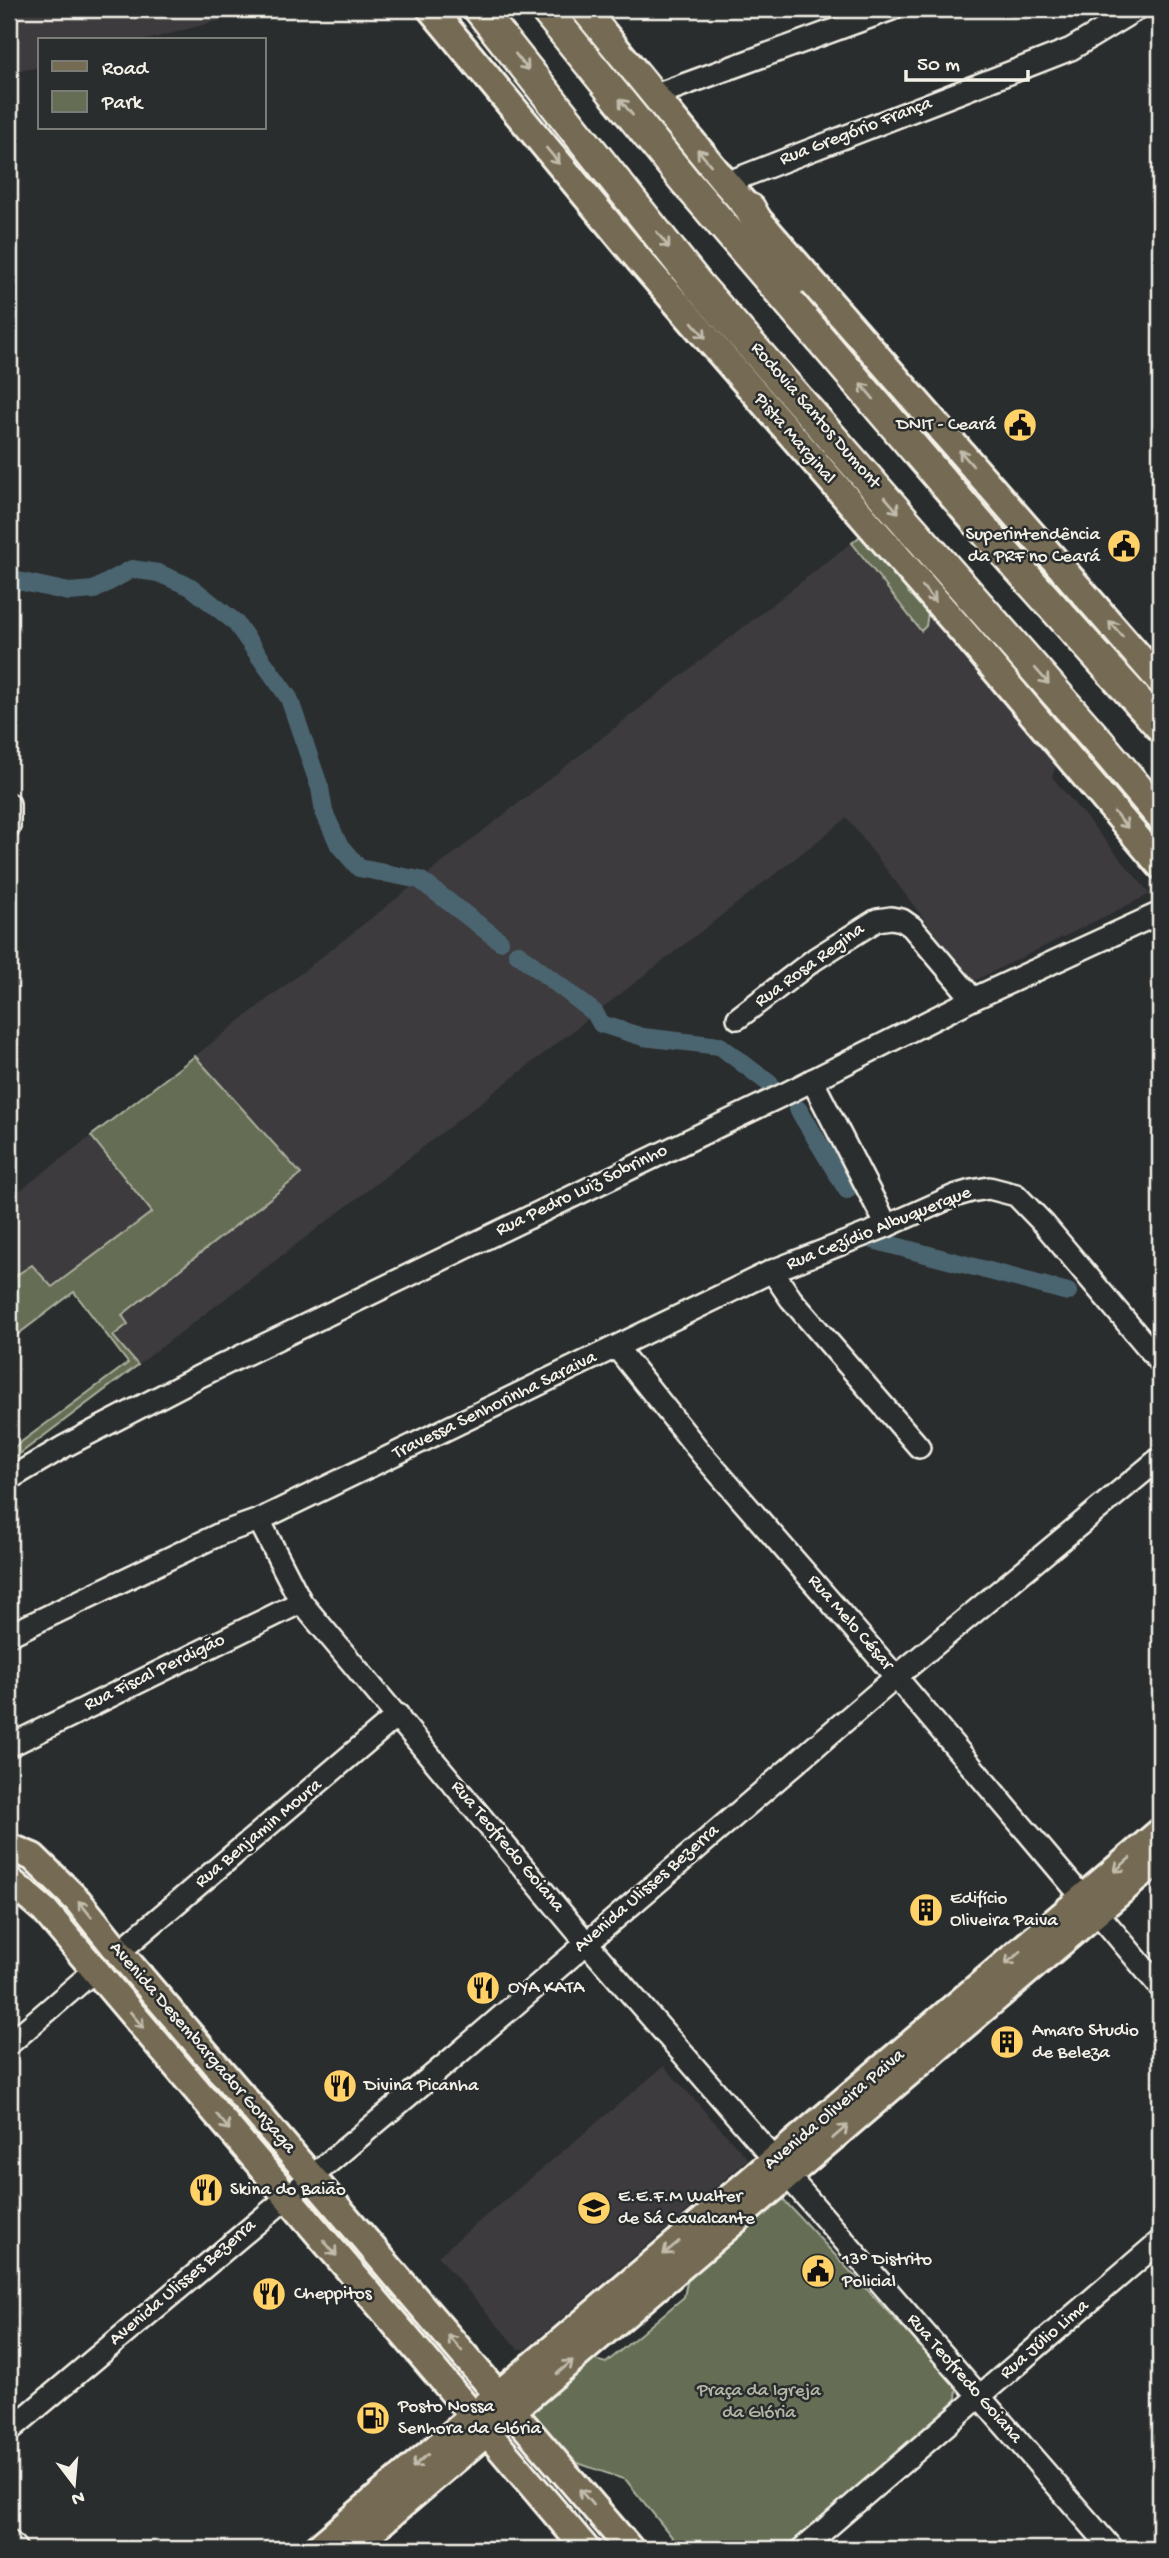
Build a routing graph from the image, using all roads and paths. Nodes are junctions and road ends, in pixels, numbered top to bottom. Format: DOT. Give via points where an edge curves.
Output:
graph roads {
  1 [pos="431,9"];
  2 [pos="479,9"];
  3 [pos="545,9"];
  4 [pos="584,9"];
  5 [pos="892,9"];
  6 [pos="1137,9"];
  7 [pos="653,96"];
  8 [pos="726,183"];
  9 [pos="750,209"];
  10 [pos="828,346"];
  11 [pos="1110,668"];
  12 [pos="1160,681"];
  13 [pos="1160,709"];
  14 [pos="1160,726"];
  15 [pos="9,804"];
  16 [pos="1160,815"];
  17 [pos="9,827"];
  18 [pos="1160,865"];
  19 [pos="1160,913"];
  20 [pos="973,999"];
  21 [pos="738,1018"];
  22 [pos="812,1080"];
  23 [pos="887,1226"];
  24 [pos="772,1271"];
  25 [pos="617,1348"];
  26 [pos="1160,1362"];
  27 [pos="919,1447"];
  28 [pos="1160,1458"];
  29 [pos="9,1479"];
  30 [pos="259,1520"];
  31 [pos="301,1602"];
  32 [pos="9,1635"];
  33 [pos="896,1676"];
  34 [pos="398,1715"];
  35 [pos="9,1746"];
  36 [pos="1160,1832"];
  37 [pos="9,1847"];
  38 [pos="1160,1858"];
  39 [pos="9,1880"];
  40 [pos="1090,1905"];
  41 [pos="585,1941"];
  42 [pos="119,1952"];
  43 [pos="95,1970"];
  44 [pos="1160,1987"];
  45 [pos="9,2044"];
  46 [pos="782,2168"];
  47 [pos="312,2176"];
  48 [pos="287,2196"];
  49 [pos="1160,2241"];
  50 [pos="980,2397"];
  51 [pos="506,2403"];
  52 [pos="480,2425"];
  53 [pos="9,2431"];
  54 [pos="9,2541"];
  55 [pos="16,2549"];
  56 [pos="317,2549"];
  57 [pos="350,2549"];
  58 [pos="586,2549"];
  59 [pos="630,2549"];
  60 [pos="802,2549"];
  61 [pos="1112,2549"];
  1 -- 18 [label="main road, Pista Marginal, one-way" via="640,261"];
  2 -- 16 [label="highway, Rodovia Santos Dumont, one-way" via="698,285"];
  10 -- 3 [label="highway, one-way"];
  4 -- 7 [label="main road"];
  5 -- 7 [label="street"];
  6 -- 8 [label="street, Rua Gregório França" via="1071,49"];
  8 -- 7 [label="main road, one-way"];
  8 -- 9 [label="main road"];
  9 -- 10 [label="highway" via="818,321"];
  12 -- 9 [label="main road, one-way"];
  11 -- 10 [label="highway, one-way" via="985,531"];
  11 -- 13 [label="highway"];
  11 -- 14 [label="highway"];
  15 -- 17 [label="street"];
  19 -- 20 [label="street, Rua Pedro Luiz Sobrinho"];
  20 -- 21 [label="street, Rua Rosa Regina" via="912,927 902,920 884,918 815,959"];
  20 -- 22 [label="street, Rua Pedro Luiz Sobrinho"];
  22 -- 23 [label="street"];
  22 -- 29 [label="street, Rua Pedro Luiz Sobrinho" via="198,1377"];
  23 -- 24 [label="street, Rua Cezídio Albuquerque"];
  23 -- 26 [label="street, Rua Cezídio Albuquerque" via="971,1191 989,1188 1016,1195"];
  24 -- 25 [label="street, Travessa Senhorinha Saraiva"];
  24 -- 27 [label="street"];
  25 -- 30 [label="street, Travessa Senhorinha Saraiva"];
  25 -- 33 [label="street, Rua Melo César" via="701,1453"];
  28 -- 33 [label="street, Avenida Ulisses Bezerra"];
  30 -- 31 [label="street, Rua Teofredo Goiana"];
  30 -- 32 [label="street, Travessa Senhorinha Saraiva" via="222,1532"];
  31 -- 34 [label="street, Rua Teofredo Goiana"];
  31 -- 35 [label="street, Rua Fiscal Perdigão"];
  33 -- 40 [label="street, Rua Melo César"];
  33 -- 41 [label="street, Avenida Ulisses Bezerra"];
  34 -- 41 [label="street, Rua Teofredo Goiana"];
  34 -- 42 [label="street, Rua Benjamin Moura"];
  36 -- 40 [label="main road, Avenida Oliveira Paiva, one-way"];
  42 -- 37 [label="main road, Avenida Desembargador Gonzaga, one-way" via="78,1900 33,1857"];
  38 -- 40 [label="main road, Avenida Oliveira Paiva"];
  39 -- 43 [label="main road, Avenida Desembargador Gonzaga" via="45,1911"];
  40 -- 44 [label="street, Rua Melo César"];
  40 -- 46 [label="main road, Avenida Oliveira Paiva"];
  41 -- 46 [label="street, Rua Teofredo Goiana"];
  41 -- 47 [label="street, Avenida Ulisses Bezerra"];
  42 -- 47 [label="main road, Avenida Desembargador Gonzaga"];
  43 -- 45 [label="street"];
  43 -- 48 [label="main road, Avenida Desembargador Gonzaga, one-way"];
  46 -- 50 [label="street, Rua Teofredo Goiana"];
  46 -- 51 [label="main road, Avenida Oliveira Paiva"];
  47 -- 48 [label="street, Avenida Ulisses Bezerra"];
  51 -- 47 [label="main road, Avenida Desembargador Gonzaga, one-way"];
  48 -- 52 [label="main road, Avenida Desembargador Gonzaga, one-way"];
  48 -- 53 [label="street, Avenida Ulisses Bezerra"];
  49 -- 50 [label="street, Rua Júlio Lima"];
  50 -- 60 [label="street, Rua Júlio Lima"];
  50 -- 61 [label="street, Rua Teofredo Goiana"];
  51 -- 52 [label="main road, Avenida Oliveira Paiva"];
  59 -- 51 [label="main road, Avenida Desembargador Gonzaga, one-way"];
  52 -- 56 [label="main road, Avenida Oliveira Paiva, one-way"];
  52 -- 57 [label="main road, Avenida Oliveira Paiva"];
  52 -- 58 [label="main road, Avenida Desembargador Gonzaga"];
  54 -- 55 [label="street"];
}
